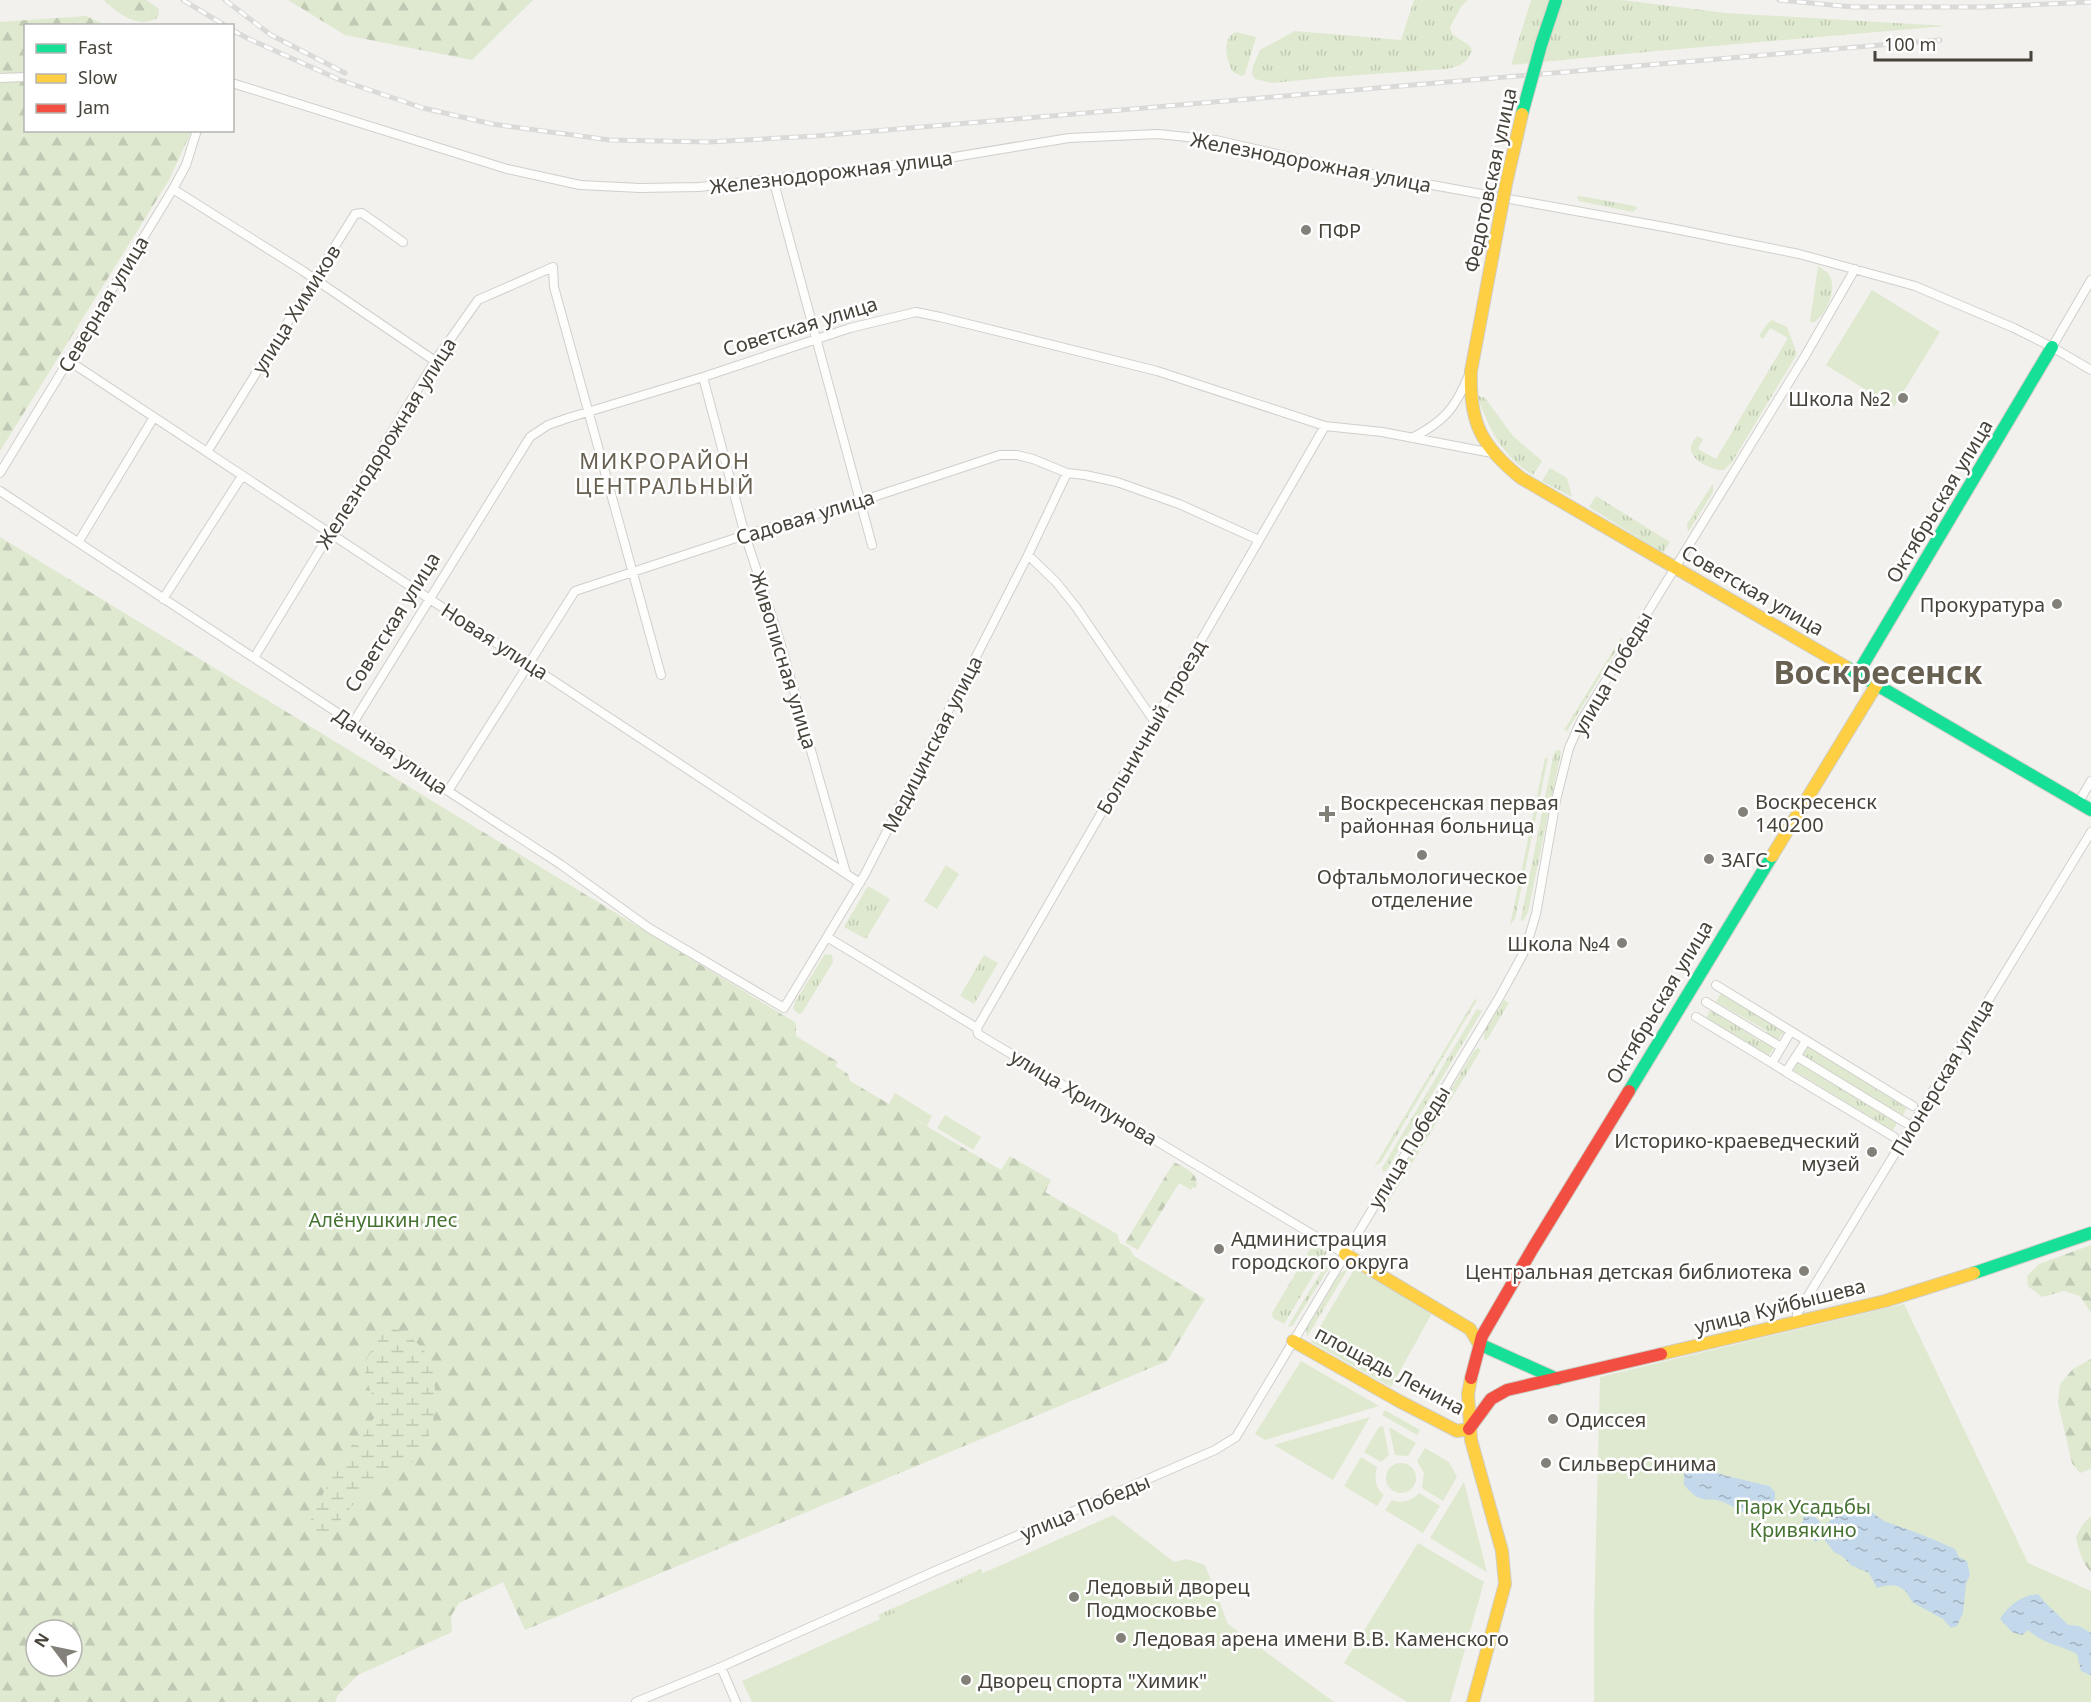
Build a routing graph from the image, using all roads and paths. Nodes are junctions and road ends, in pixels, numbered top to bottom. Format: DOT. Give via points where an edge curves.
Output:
graph roads {
  1 [pos="1556,0"];
  2 [pos="24,77"];
  3 [pos="0,78"];
  4 [pos="234,84"];
  5 [pos="196,132"];
  6 [pos="772,180"];
  7 [pos="172,189"];
  8 [pos="403,242"];
  9 [pos="1855,269"];
  10 [pos="315,280"];
  11 [pos="2091,280"];
  12 [pos="816,340"];
  13 [pos="2052,348"];
  14 [pos="69,361"];
  15 [pos="435,361"];
  16 [pos="2091,370"];
  17 [pos="1471,371"];
  18 [pos="703,377"];
  19 [pos="590,412"];
  20 [pos="154,417"];
  21 [pos="1325,426"];
  22 [pos="1412,438"];
  23 [pos="207,452"];
  24 [pos="1492,453"];
  25 [pos="0,473"];
  26 [pos="1067,473"];
  27 [pos="242,476"];
  28 [pos="0,491"];
  29 [pos="861,501"];
  30 [pos="330,533"];
  31 [pos="745,534"];
  32 [pos="1259,540"];
  33 [pos="79,541"];
  34 [pos="872,545"];
  35 [pos="1028,555"];
  36 [pos="1674,568"];
  37 [pos="632,571"];
  38 [pos="430,598"];
  39 [pos="163,599"];
  40 [pos="254,658"];
  41 [pos="528,663"];
  42 [pos="1858,673"];
  43 [pos="661,675"];
  44 [pos="1876,684"];
  45 [pos="1155,721"];
  46 [pos="353,723"];
  47 [pos="2091,781"];
  48 [pos="448,791"];
  49 [pos="2078,803"];
  50 [pos="2091,810"];
  51 [pos="2091,832"];
  52 [pos="846,873"];
  53 [pos="860,883"];
  54 [pos="827,937"];
  55 [pos="1716,985"];
  56 [pos="1706,1002"];
  57 [pos="784,1008"];
  58 [pos="1696,1017"];
  59 [pos="977,1028"];
  60 [pos="1791,1031"];
  61 [pos="1806,1041"];
  62 [pos="1781,1047"];
  63 [pos="1796,1056"];
  64 [pos="1772,1063"];
  65 [pos="1786,1072"];
  66 [pos="1912,1106"];
  67 [pos="1906,1123"];
  68 [pos="1894,1137"];
  69 [pos="2091,1233"];
  70 [pos="1345,1254"];
  71 [pos="1797,1323"];
  72 [pos="1293,1341"];
  73 [pos="1479,1344"];
  74 [pos="1557,1379"];
  75 [pos="1469,1429"];
  76 [pos="721,1667"];
  77 [pos="636,1702"];
  78 [pos="736,1702"];
  79 [pos="1473,1702"];
  1 -- 17 [label="main road, Федотовская улица, bridge" via="1516,137"];
  2 -- 3 [label="street"];
  4 -- 6 [label="street, Железнодорожная улица" via="460,156 553,180 670,189"];
  5 -- 7 [label="street, Северная улица" via="186,165"];
  6 -- 9 [label="street, Железнодорожная улица" via="930,161 1069,138 1158,134 1216,140 1360,172 1765,247"];
  6 -- 12 [label="street"];
  7 -- 10 [label="street"];
  7 -- 14 [label="street, Северная улица"];
  8 -- 10 [label="street, улица Химиков" via="362,213 355,214"];
  9 -- 13 [label="street, Железнодорожная улица" via="1915,286"];
  9 -- 36 [label="street, улица Победы"];
  10 -- 15 [label="street"];
  10 -- 23 [label="street, улица Химиков"];
  11 -- 13 [label="street"];
  12 -- 18 [label="street, Советская улица"];
  12 -- 21 [label="street, Советская улица" via="915,312 1157,370"];
  12 -- 29 [label="street"];
  13 -- 16 [label="street, Железнодорожная улица"];
  13 -- 42 [label="main road, Октябрьская улица"];
  14 -- 20 [label="street, Новая улица"];
  14 -- 25 [label="street, Северная улица"];
  15 -- 19 [label="street, Железнодорожная улица" via="478,300 553,267 554,287"];
  15 -- 30 [label="street, Железнодорожная улица"];
  17 -- 22 [label="street" via="1448,414"];
  17 -- 24 [label="main road, Советская улица" via="1471,408"];
  18 -- 19 [label="street, Советская улица"];
  18 -- 31 [label="street, Живописная улица"];
  19 -- 37 [label="street"];
  19 -- 38 [label="street, Советская улица" via="548,425 530,437"];
  20 -- 23 [label="street, Новая улица"];
  20 -- 33 [label="street"];
  21 -- 22 [label="street, Советская улица"];
  21 -- 32 [label="street, Больничный проезд"];
  22 -- 24 [label="street, Советская улица"];
  23 -- 27 [label="street, Новая улица"];
  24 -- 36 [label="main road, Советская улица" via="1521,478"];
  26 -- 29 [label="street, Садовая улица" via="1033,459 1000,455"];
  26 -- 32 [label="street, Садовая улица" via="1117,482 1179,504"];
  26 -- 35 [label="street, Медицинская улица"];
  27 -- 30 [label="street, Новая улица"];
  27 -- 39 [label="street"];
  28 -- 33 [label="street, Дачная улица"];
  29 -- 31 [label="street, Садовая улица"];
  29 -- 34 [label="street"];
  30 -- 38 [label="street, Новая улица"];
  30 -- 40 [label="street, Железнодорожная улица"];
  31 -- 37 [label="street, Садовая улица"];
  31 -- 52 [label="street, Живописная улица"];
  32 -- 45 [label="street, Больничный проезд"];
  33 -- 39 [label="street, Дачная улица"];
  35 -- 45 [label="street" via="1076,607"];
  35 -- 53 [label="street, Медицинская улица"];
  36 -- 42 [label="main road, Советская улица"];
  36 -- 70 [label="street, улица Победы" via="1569,748 1536,914 1523,954"];
  37 -- 41 [label="street, Садовая улица" via="575,591"];
  37 -- 43 [label="street"];
  38 -- 41 [label="street, Новая улица"];
  38 -- 46 [label="street, Советская улица"];
  39 -- 40 [label="street, Дачная улица"];
  40 -- 46 [label="street, Дачная улица"];
  41 -- 48 [label="street, Садовая улица"];
  41 -- 52 [label="street, Новая улица"];
  42 -- 44 [label="main road, Советская улица"];
  44 -- 49 [label="main road, Советская улица"];
  44 -- 73 [label="main road, Октябрьская улица" via="1527,1258"];
  45 -- 59 [label="street, Больничный проезд"];
  46 -- 48 [label="street, Дачная улица"];
  47 -- 49 [label="street"];
  48 -- 57 [label="street, Дачная улица" via="649,928"];
  49 -- 50 [label="main road, Советская улица"];
  51 -- 71 [label="street, Пионерская улица" via="1797,1314"];
  52 -- 53 [label="street, Новая улица"];
  53 -- 54 [label="street, Медицинская улица"];
  54 -- 57 [label="street, Медицинская улица"];
  54 -- 59 [label="street, улица Хрипунова"];
  55 -- 60 [label="street"];
  56 -- 62 [label="street"];
  58 -- 64 [label="street"];
  59 -- 70 [label="street, улица Хрипунова" via="978,1034"];
  60 -- 61 [label="street"];
  60 -- 62 [label="street"];
  61 -- 63 [label="street"];
  61 -- 66 [label="street"];
  62 -- 64 [label="street"];
  63 -- 65 [label="street"];
  63 -- 67 [label="street"];
  64 -- 65 [label="street"];
  65 -- 68 [label="street"];
  69 -- 71 [label="main road, улица Куйбышева" via="1885,1301"];
  70 -- 72 [label="street, улица Победы"];
  70 -- 73 [label="main road" via="1470,1329"];
  71 -- 74 [label="main road, улица Куйбышева"];
  72 -- 75 [label="main road, площадь Ленина" via="1458,1431"];
  72 -- 76 [label="street, улица Победы" via="1241,1430 1229,1443"];
  73 -- 74 [label="main road"];
  73 -- 75 [label="main road, Октябрьская улица" via="1468,1394"];
  74 -- 75 [label="main road, улица Куйбышева" via="1497,1395"];
  75 -- 79 [label="main road, Октябрьская улица" via="1502,1551 1505,1584"];
  76 -- 77 [label="street, улица Победы"];
  76 -- 78 [label="street"];
}
